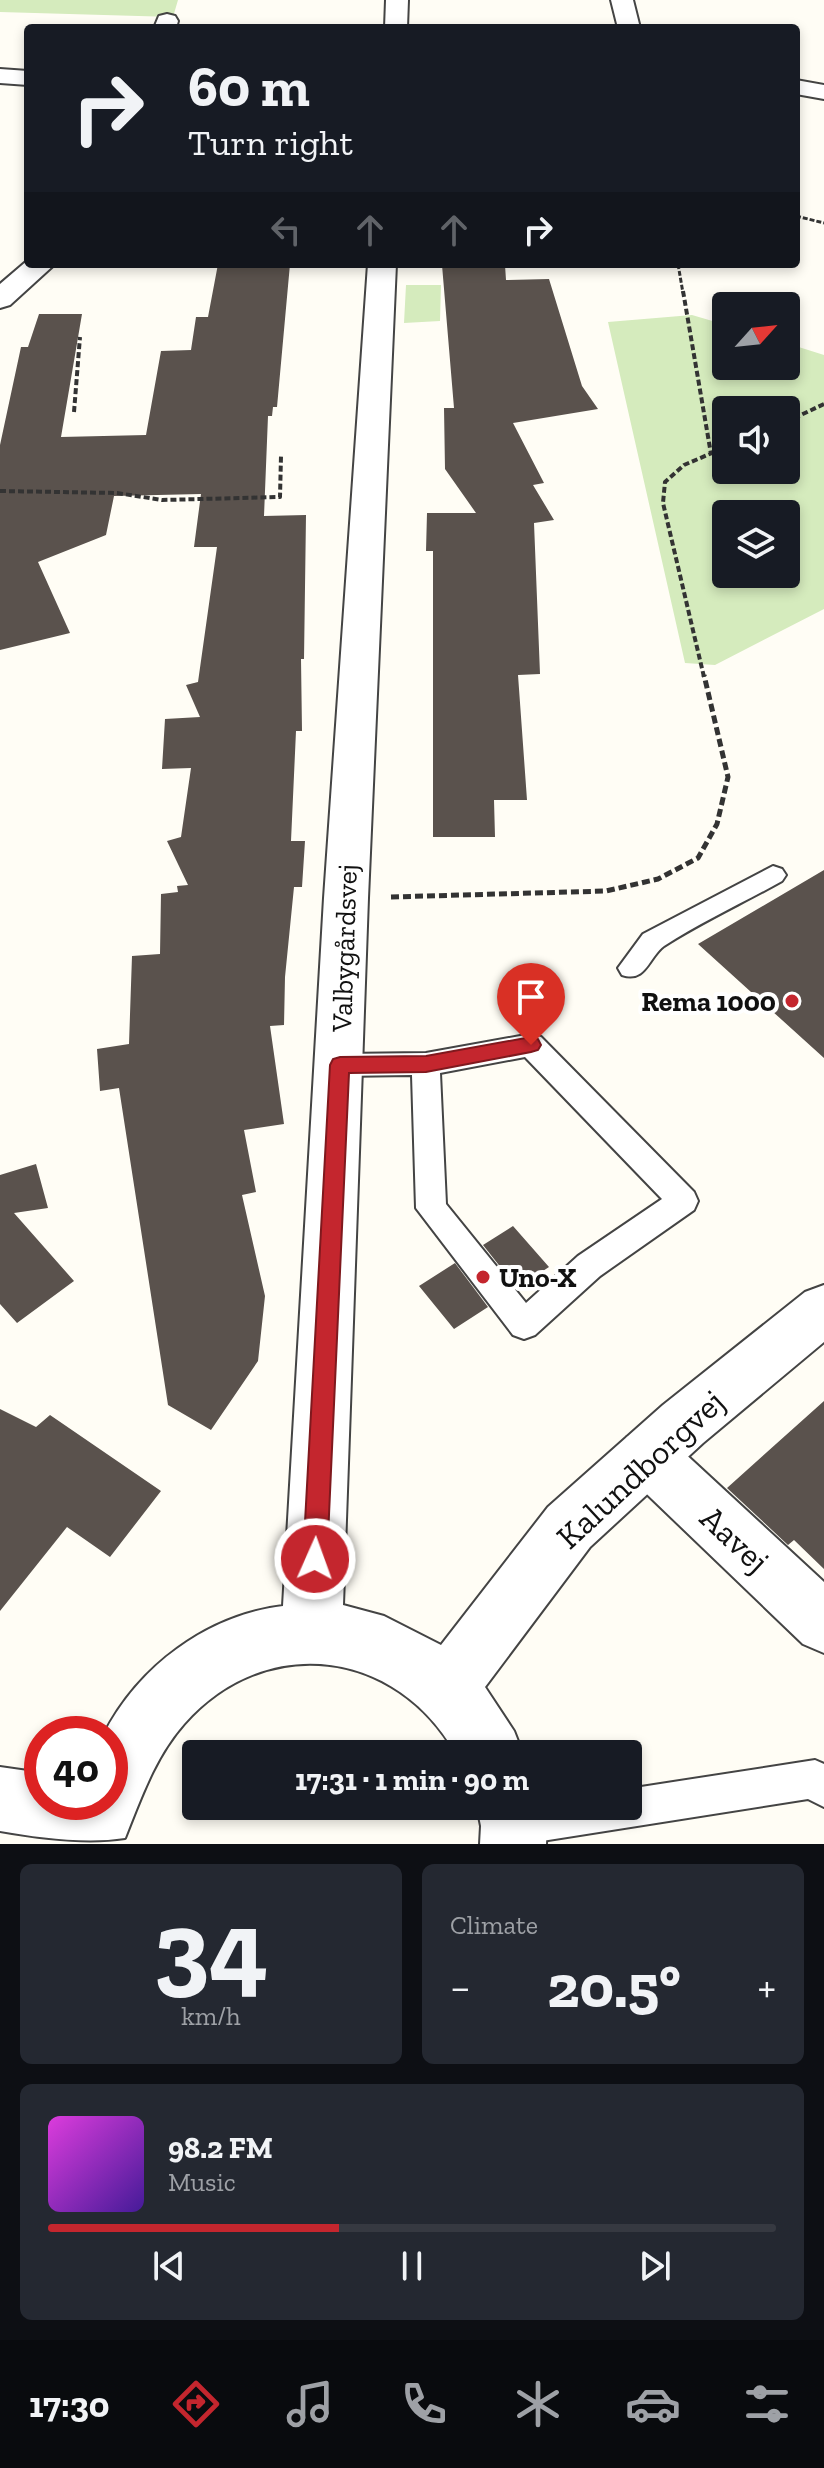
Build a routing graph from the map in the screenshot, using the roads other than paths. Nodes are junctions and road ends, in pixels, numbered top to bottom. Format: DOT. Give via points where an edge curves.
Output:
graph roads {
  1 [pos="397,0"];
  2 [pos="622,0"];
  3 [pos="396,24"];
  4 [pos="628,24"];
  5 [pos="0,76"];
  6 [pos="24,78"];
  7 [pos="800,88"];
  8 [pos="824,92"];
  9 [pos="382,268"];
  10 [pos="22,271"];
  11 [pos="0,299"];
  12 [pos="773,875"];
  13 [pos="631,968"];
  14 [pos="426,1064"];
  15 [pos="340,1065"];
  16 [pos="824,1309"];
  17 [pos="647,1456"];
  18 [pos="824,1623"];
  19 [pos="312,1632"];
  20 [pos="447,1687"];
  21 [pos="484,1740"];
  22 [pos="128,1750"];
  23 [pos="824,1788"];
  24 [pos="0,1799"];
  25 [pos="24,1802"];
  26 [pos="512,1825"];
  1 -- 3 [label="street"];
  2 -- 4 [label="street"];
  5 -- 6 [label="street"];
  7 -- 8 [label="street"];
  9 -- 15 [label="street, Valbygårdsvej"];
  10 -- 11 [label="street"];
  12 -- 13 [label="lane" via="652,941"];
  14 -- 14 [label="lane" via="531,1045 683,1201 589,1266 524,1325 431,1208"];
  14 -- 15 [label="lane"];
  15 -- 19 [label="street, Valbygårdsvej"];
  16 -- 17 [label="street, Kalundborgvej"];
  17 -- 18 [label="street, Aavej"];
  17 -- 20 [label="street, Kalundborgvej" via="569,1527"];
  19 -- 20 [label="street" via="361,1637 407,1657"];
  19 -- 22 [label="street" via="257,1641 205,1665 161,1703"];
  20 -- 21 [label="street"];
  23 -- 26 [label="lane" via="815,1779"];
  24 -- 25 [label="street"];
}
